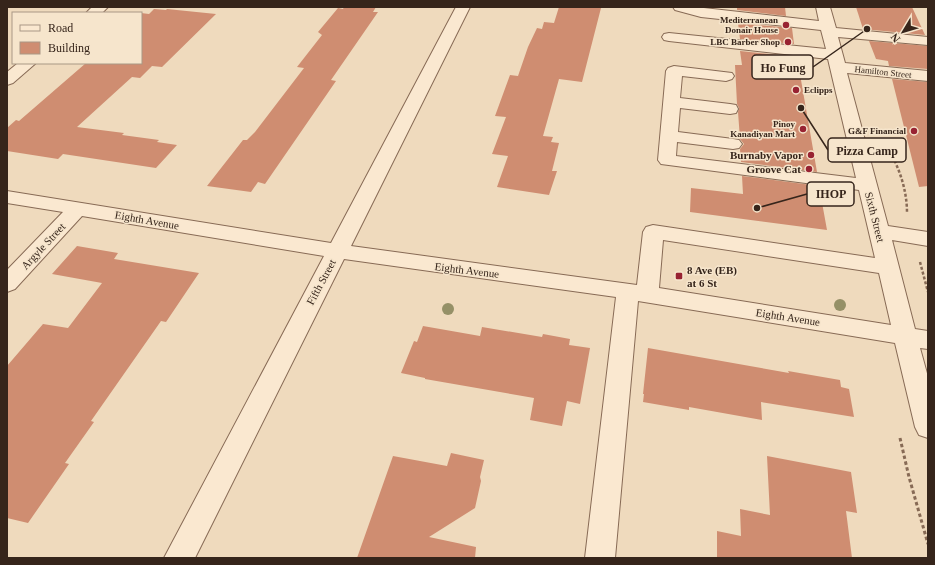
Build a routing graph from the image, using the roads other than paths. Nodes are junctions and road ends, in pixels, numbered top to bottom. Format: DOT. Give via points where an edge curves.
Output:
graph roads {
  1 [pos="464,7"];
  2 [pos="680,7"];
  3 [pos="823,7"];
  4 [pos="828,29"];
  5 [pos="669,36"];
  6 [pos="928,41"];
  7 [pos="836,61"];
  8 [pos="27,64"];
  9 [pos="726,76"];
  10 [pos="928,76"];
  11 [pos="7,80"];
  12 [pos="672,102"];
  13 [pos="730,109"];
  14 [pos="669,136"];
  15 [pos="733,144"];
  16 [pos="867,185"];
  17 [pos="7,197"];
  18 [pos="78,208"];
  19 [pos="879,231"];
  20 [pos="923,248"];
  21 [pos="337,251"];
  22 [pos="888,267"];
  23 [pos="7,284"];
  24 [pos="638,292"];
  25 [pos="916,339"];
  26 [pos="928,427"];
  27 [pos="178,558"];
  28 [pos="600,558"];
  1 -- 21 [label="street, Fifth Street"];
  2 -- 4 [label="street" via="701,13"];
  3 -- 4 [label="street, Sixth Street"];
  4 -- 6 [label="street"];
  4 -- 7 [label="street, Sixth Street"];
  5 -- 7 [label="street, Hamilton Street"];
  7 -- 10 [label="street, Hamilton Street"];
  7 -- 16 [label="street, Sixth Street"];
  8 -- 11 [label="street"];
  9 -- 12 [label="street" via="674,70"];
  12 -- 13 [label="street"];
  12 -- 14 [label="street"];
  14 -- 15 [label="street"];
  14 -- 16 [label="street" via="667,160"];
  16 -- 19 [label="street, Sixth Street"];
  17 -- 18 [label="street, Eighth Avenue"];
  18 -- 21 [label="street, Eighth Avenue"];
  18 -- 23 [label="street, Argyle Street"];
  19 -- 20 [label="street"];
  19 -- 22 [label="street, Sixth Street"];
  21 -- 24 [label="street, Eighth Avenue"];
  21 -- 27 [label="street, Fifth Street"];
  22 -- 24 [label="street" via="653,232"];
  22 -- 25 [label="street, Sixth Street"];
  24 -- 25 [label="street, Eighth Avenue"];
  24 -- 28 [label="street"];
  25 -- 26 [label="street, Sixth Street"];
}
